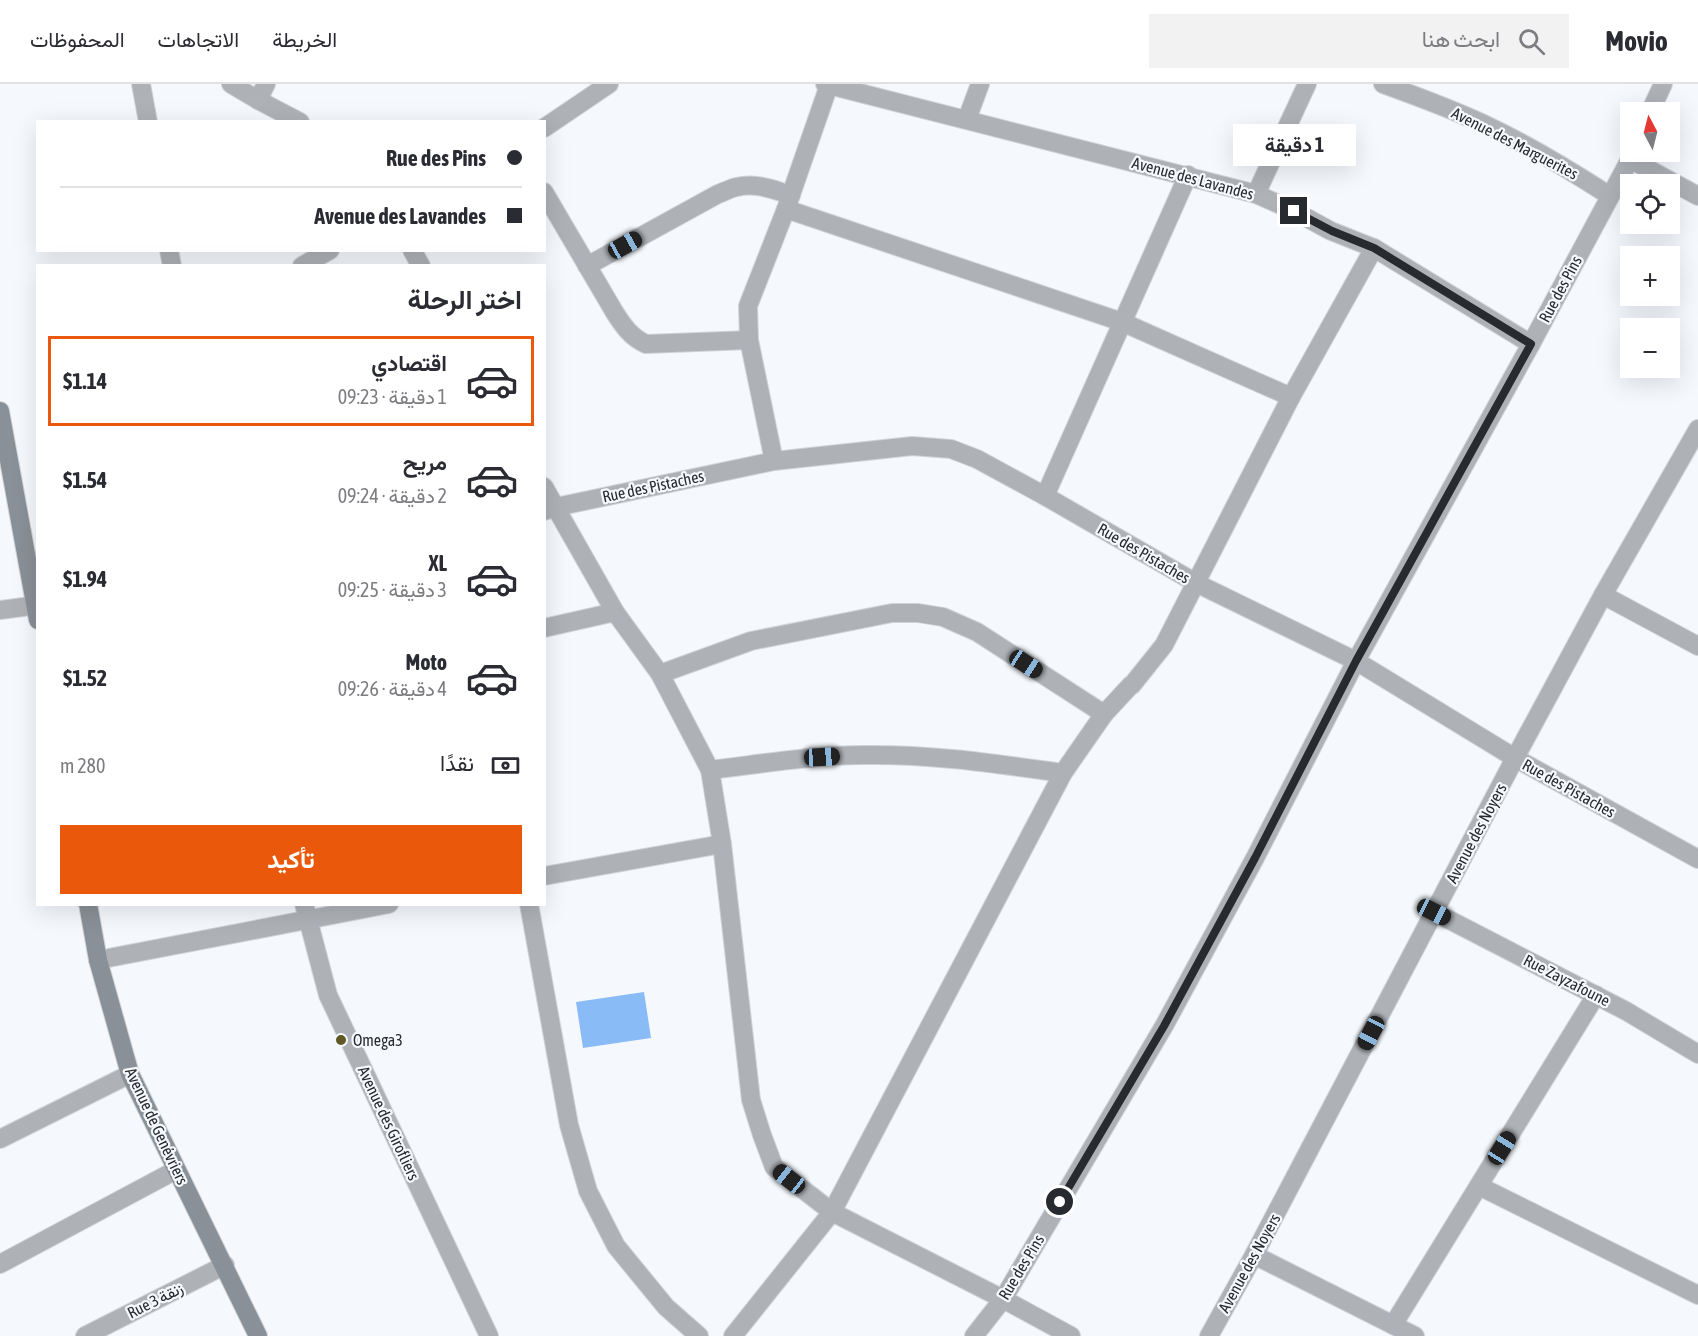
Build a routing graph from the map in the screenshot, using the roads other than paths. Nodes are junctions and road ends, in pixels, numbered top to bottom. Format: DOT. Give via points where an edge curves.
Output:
graph roads {
  1 [pos="141,84"];
  2 [pos="231,84"];
  3 [pos="609,84"];
  4 [pos="980,84"];
  5 [pos="1307,84"];
  6 [pos="1383,84"];
  7 [pos="1663,84"];
  8 [pos="827,85"];
  9 [pos="262,92"];
  10 [pos="1655,102"];
  11 [pos="967,119"];
  12 [pos="148,120"];
  13 [pos="297,120"];
  14 [pos="546,127"];
  15 [pos="1628,162"];
  16 [pos="1643,162"];
  17 [pos="1188,176"];
  18 [pos="1256,194"];
  19 [pos="546,195"];
  20 [pos="1610,196"];
  21 [pos="1698,196"];
  22 [pos="789,202"];
  23 [pos="1374,248"];
  24 [pos="326,252"];
  25 [pos="306,264"];
  26 [pos="587,266"];
  27 [pos="1122,322"];
  28 [pos="749,340"];
  29 [pos="1531,344"];
  30 [pos="1291,397"];
  31 [pos="0,411"];
  32 [pos="1698,429"];
  33 [pos="774,461"];
  34 [pos="546,494"];
  35 [pos="1045,496"];
  36 [pos="550,509"];
  37 [pos="1196,583"];
  38 [pos="1603,595"];
  39 [pos="36,605"];
  40 [pos="0,610"];
  41 [pos="36,610"];
  42 [pos="615,612"];
  43 [pos="546,628"];
  44 [pos="1698,646"];
  45 [pos="1356,661"];
  46 [pos="660,674"];
  47 [pos="1104,714"];
  48 [pos="1515,758"];
  49 [pos="710,770"];
  50 [pos="1063,773"];
  51 [pos="722,844"];
  52 [pos="1698,859"];
  53 [pos="546,876"];
  54 [pos="88,906"];
  55 [pos="368,906"];
  56 [pos="529,906"];
  57 [pos="306,912"];
  58 [pos="1434,912"];
  59 [pos="98,960"];
  60 [pos="1596,995"];
  61 [pos="1698,1054"];
  62 [pos="130,1074"];
  63 [pos="0,1139"];
  64 [pos="176,1170"];
  65 [pos="1479,1186"];
  66 [pos="832,1212"];
  67 [pos="1254,1255"];
  68 [pos="0,1264"];
  69 [pos="225,1265"];
  70 [pos="1698,1295"];
  71 [pos="1003,1299"];
  72 [pos="1393,1325"];
  73 [pos="86,1336"];
  74 [pos="258,1336"];
  75 [pos="489,1336"];
  76 [pos="699,1336"];
  77 [pos="733,1336"];
  78 [pos="974,1336"];
  79 [pos="1071,1336"];
  80 [pos="1209,1336"];
  81 [pos="1415,1336"];
  1 -- 12 [label="street"];
  2 -- 9 [label="street"];
  3 -- 14 [label="street"];
  4 -- 11 [label="street"];
  5 -- 18 [label="street"];
  6 -- 20 [label="street, Avenue des Marguerites" via="1489,126"];
  7 -- 10 [label="street"];
  8 -- 11 [label="street, Avenue des Lavandes"];
  8 -- 22 [label="street"];
  9 -- 13 [label="street"];
  11 -- 17 [label="street, Avenue des Lavandes"];
  15 -- 20 [label="street, Rue des Pins"];
  16 -- 21 [label="street"];
  17 -- 18 [label="street, Avenue des Lavandes"];
  17 -- 27 [label="street"];
  18 -- 23 [label="street, Avenue des Lavandes"];
  19 -- 26 [label="street"];
  20 -- 29 [label="street, Rue des Pins"];
  22 -- 26 [label="street" via="762,186 737,186"];
  22 -- 27 [label="street"];
  22 -- 28 [label="street" via="748,306"];
  23 -- 29 [label="street, Avenue des Lavandes"];
  23 -- 30 [label="street"];
  24 -- 25 [label="street"];
  26 -- 28 [label="street" via="624,328 646,344"];
  27 -- 30 [label="street"];
  27 -- 35 [label="street"];
  28 -- 33 [label="street"];
  29 -- 45 [label="street, Rue des Pins"];
  30 -- 37 [label="street"];
  31 -- 39 [label="street"];
  32 -- 38 [label="street, Avenue des Noyers"];
  33 -- 35 [label="street, Rue des Pistaches" via="912,446 951,448"];
  33 -- 36 [label="street, Rue des Pistaches"];
  34 -- 36 [label="street"];
  35 -- 37 [label="street, Rue des Pistaches"];
  36 -- 42 [label="street"];
  37 -- 45 [label="street, Rue des Pistaches"];
  37 -- 47 [label="street" via="1164,645"];
  38 -- 44 [label="street"];
  38 -- 48 [label="street, Avenue des Noyers"];
  40 -- 41 [label="street"];
  42 -- 43 [label="street"];
  42 -- 46 [label="street"];
  45 -- 48 [label="street, Rue des Pistaches"];
  45 -- 71 [label="street, Rue des Pins" via="1164,1026"];
  46 -- 47 [label="street" via="751,641 892,613 918,613 943,617 977,632"];
  46 -- 49 [label="street"];
  47 -- 50 [label="street"];
  48 -- 52 [label="street, Rue des Pistaches"];
  48 -- 58 [label="street, Avenue des Noyers"];
  49 -- 50 [label="street" via="866,755 959,759"];
  49 -- 51 [label="street"];
  50 -- 66 [label="street"];
  51 -- 53 [label="street"];
  51 -- 66 [label="street" via="751,1100 774,1167"];
  54 -- 59 [label="street, Avenue de Genévriers"];
  55 -- 57 [label="street"];
  56 -- 76 [label="street" via="570,1125 588,1191 616,1246 666,1307"];
  57 -- 59 [label="street"];
  57 -- 75 [label="street, Avenue des Girofliers" via="328,995"];
  58 -- 60 [label="street, Rue Zayzafoune"];
  58 -- 67 [label="street, Avenue des Noyers"];
  59 -- 62 [label="street, Avenue de Genévriers"];
  60 -- 61 [label="street, Rue Zayzafoune"];
  60 -- 65 [label="street"];
  62 -- 63 [label="street"];
  62 -- 64 [label="street, Avenue de Genévriers"];
  64 -- 68 [label="street"];
  64 -- 69 [label="street, Avenue de Genévriers"];
  65 -- 70 [label="street"];
  65 -- 72 [label="street"];
  66 -- 71 [label="street"];
  66 -- 77 [label="street"];
  67 -- 72 [label="street"];
  67 -- 80 [label="street, Avenue des Noyers"];
  69 -- 73 [label="street, Rue 3 زنقة"];
  69 -- 74 [label="street, Avenue de Genévriers"];
  71 -- 78 [label="street, Rue des Pins"];
  71 -- 79 [label="street"];
  72 -- 81 [label="street"];
}
